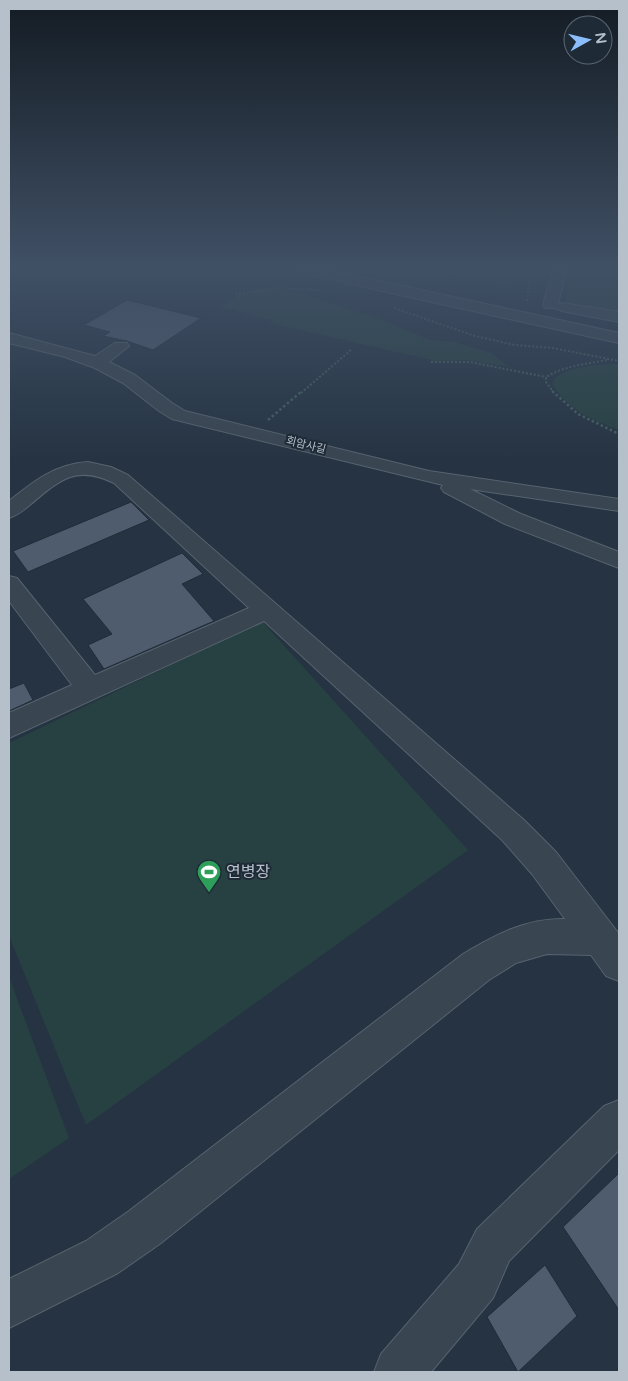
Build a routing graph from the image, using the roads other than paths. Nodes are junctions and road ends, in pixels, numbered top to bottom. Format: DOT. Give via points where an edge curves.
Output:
graph roads {
  1 [pos="593,332"];
  2 [pos="9,338"];
  3 [pos="619,338"];
  4 [pos="121,346"];
  5 [pos="96,363"];
  6 [pos="429,477"];
  7 [pos="619,505"];
  8 [pos="9,511"];
  9 [pos="619,560"];
  10 [pos="9,584"];
  11 [pos="268,609"];
  12 [pos="90,689"];
  13 [pos="9,726"];
  14 [pos="610,950"];
  15 [pos="619,1121"];
  16 [pos="9,1304"];
  17 [pos="399,1372"];
  1 -- 3 [label="lane"];
  2 -- 5 [label="lane, 회암사길"];
  4 -- 5 [label="lane"];
  5 -- 6 [label="lane, 회암사길" via="128,378 173,412"];
  6 -- 7 [label="lane, 회암사길"];
  6 -- 9 [label="lane" via="513,519"];
  8 -- 11 [label="lane" via="63,471 89,468 112,473"];
  10 -- 12 [label="lane"];
  11 -- 12 [label="lane"];
  11 -- 14 [label="lane" via="513,830 544,864"];
  12 -- 13 [label="lane"];
  14 -- 16 [label="lane" via="547,936 508,946 476,966 145,1227 102,1257"];
  15 -- 17 [label="lane" via="493,1245 476,1280"];
}
